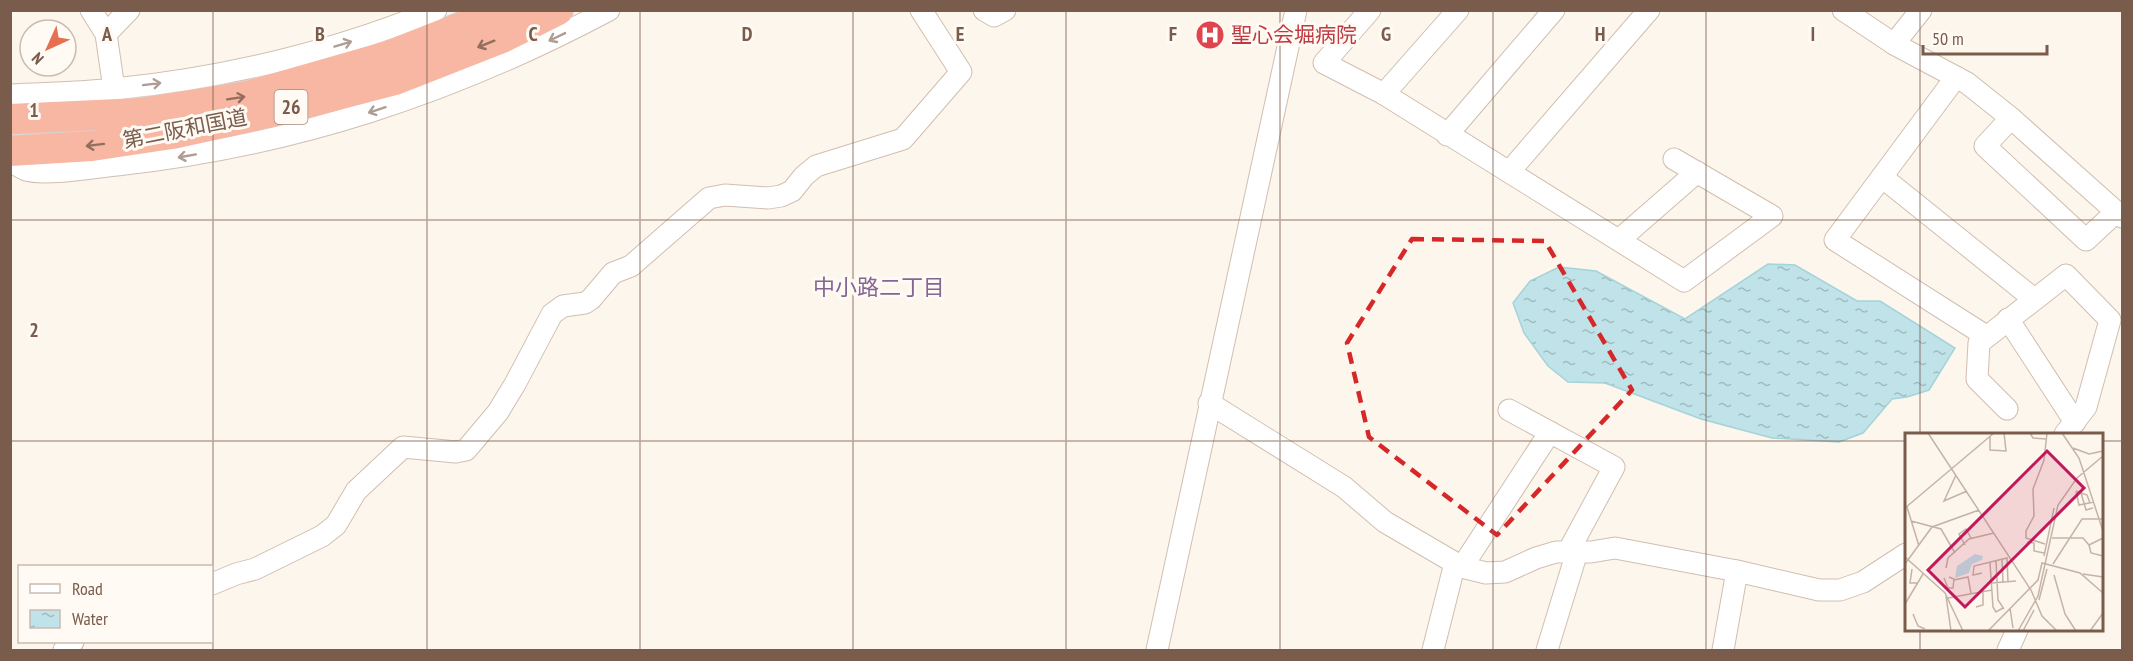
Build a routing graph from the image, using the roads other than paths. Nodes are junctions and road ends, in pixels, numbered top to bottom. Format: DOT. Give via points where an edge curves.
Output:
graph roads {
  1 [pos="91,10"];
  2 [pos="129,10"];
  3 [pos="436,10"];
  4 [pos="505,10"];
  5 [pos="558,10"];
  6 [pos="609,10"];
  7 [pos="921,10"];
  8 [pos="984,10"];
  9 [pos="1005,10"];
  10 [pos="1296,10"];
  11 [pos="1370,10"];
  12 [pos="1458,10"];
  13 [pos="1554,10"];
  14 [pos="1649,10"];
  15 [pos="1843,10"];
  16 [pos="1921,10"];
  17 [pos="106,34"];
  18 [pos="1894,44"];
  19 [pos="1956,77"];
  20 [pos="114,89"];
  21 [pos="1384,94"];
  22 [pos="10,95"];
  23 [pos="2011,118"];
  24 [pos="10,119"];
  25 [pos="1447,135"];
  26 [pos="10,151"];
  27 [pos="1674,159"];
  28 [pos="10,161"];
  29 [pos="1509,172"];
  30 [pos="1697,172"];
  31 [pos="1882,177"];
  32 [pos="2119,214"];
  33 [pos="1619,240"];
  34 [pos="2034,299"];
  35 [pos="2008,320"];
  36 [pos="1986,336"];
  37 [pos="1209,403"];
  38 [pos="2007,409"];
  39 [pos="1509,410"];
  40 [pos="2070,428"];
  41 [pos="1550,432"];
  42 [pos="1572,552"];
  43 [pos="1905,555"];
  44 [pos="1459,565"];
  45 [pos="1737,571"];
  46 [pos="213,584"];
  47 [pos="2017,631"];
  48 [pos="1157,651"];
  49 [pos="1433,651"];
  50 [pos="1547,651"];
  51 [pos="1723,651"];
  52 [pos="2007,651"];
  1 -- 17 [label="street"];
  2 -- 17 [label="street"];
  20 -- 3 [label="street, one-way" via="262,66 393,28"];
  24 -- 4 [label="highway, 第二阪和国道 / 26, one-way" via="140,113 248,96 388,56"];
  5 -- 26 [label="highway, 第二阪和国道 / 26, one-way" via="502,38 395,80 283,109 172,134 92,146"];
  6 -- 28 [label="street, one-way" via="556,38 415,97 255,144 167,159 56,171 27,170"];
  7 -- 46 [label="street" via="961,72 903,139 816,166 792,191 781,196 709,198 631,266 613,273 591,299 562,306 552,314 498,412 466,450 403,447 356,491 336,525 322,536 255,569"];
  8 -- 9 [label="street" via="994,16"];
  10 -- 37 [label="street"];
  11 -- 21 [label="street" via="1324,63"];
  12 -- 21 [label="street"];
  13 -- 25 [label="street"];
  14 -- 29 [label="street"];
  15 -- 18 [label="street"];
  16 -- 18 [label="street"];
  17 -- 20 [label="street"];
  18 -- 19 [label="street"];
  19 -- 23 [label="street"];
  19 -- 31 [label="street"];
  20 -- 22 [label="street"];
  21 -- 25 [label="street"];
  23 -- 32 [label="street"];
  23 -- 32 [label="street" via="1985,146 2086,240"];
  25 -- 29 [label="street"];
  27 -- 30 [label="street"];
  29 -- 33 [label="street"];
  30 -- 33 [label="street"];
  30 -- 33 [label="street" via="1772,216 1684,281"];
  31 -- 34 [label="street"];
  31 -- 36 [label="street" via="1835,240"];
  34 -- 35 [label="street"];
  34 -- 40 [label="street" via="2066,275 2110,320 2086,407"];
  35 -- 36 [label="street"];
  35 -- 40 [label="street"];
  36 -- 38 [label="street" via="1979,343 1977,379"];
  37 -- 44 [label="street" via="1344,487 1385,522"];
  37 -- 48 [label="street"];
  39 -- 41 [label="street"];
  41 -- 42 [label="street" via="1614,467"];
  41 -- 44 [label="street"];
  42 -- 44 [label="street" via="1556,552 1505,572 1486,573"];
  42 -- 45 [label="street" via="1615,548"];
  42 -- 50 [label="street"];
  43 -- 45 [label="street" via="1863,582 1840,590 1819,590"];
  44 -- 49 [label="street"];
  45 -- 51 [label="street"];
  47 -- 52 [label="street"];
}
